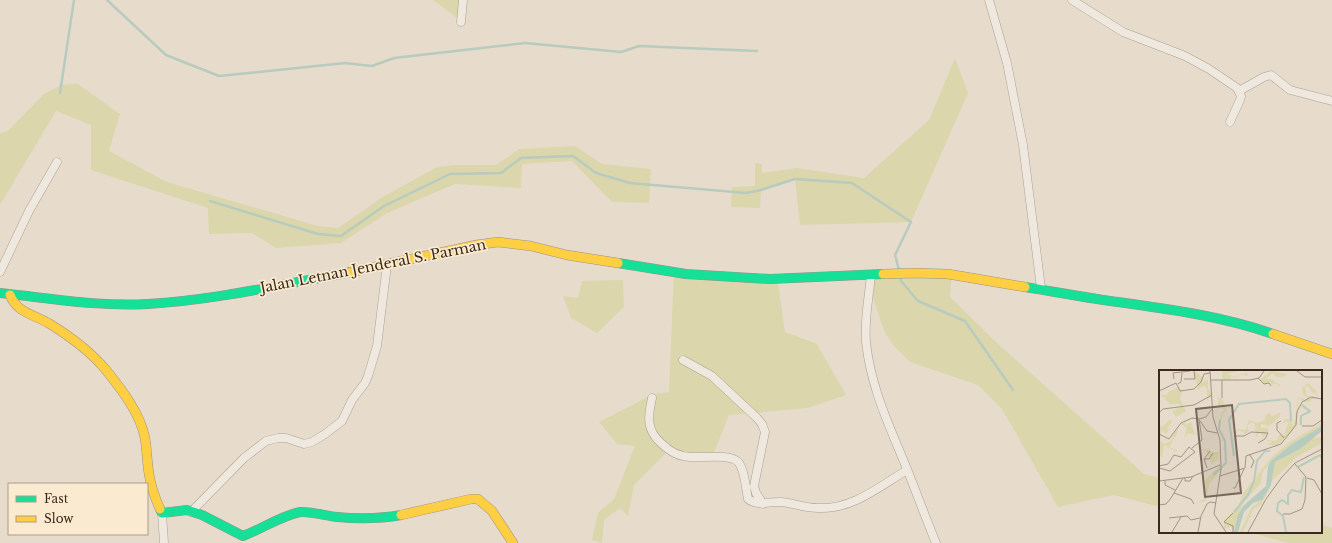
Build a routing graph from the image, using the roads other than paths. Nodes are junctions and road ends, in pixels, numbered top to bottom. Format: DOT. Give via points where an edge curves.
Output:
graph roads {
  1 [pos="463,0"];
  2 [pos="989,0"];
  3 [pos="1072,0"];
  4 [pos="461,22"];
  5 [pos="1239,91"];
  6 [pos="1332,101"];
  7 [pos="1230,122"];
  8 [pos="57,162"];
  9 [pos="387,265"];
  10 [pos="0,272"];
  11 [pos="871,275"];
  12 [pos="1041,288"];
  13 [pos="0,293"];
  14 [pos="10,295"];
  15 [pos="1332,354"];
  16 [pos="683,360"];
  17 [pos="652,398"];
  18 [pos="907,470"];
  19 [pos="763,504"];
  20 [pos="191,512"];
  21 [pos="162,513"];
  22 [pos="164,543"];
  23 [pos="513,543"];
  24 [pos="936,543"];
  1 -- 4 [label="street"];
  2 -- 12 [label="street" via="1008,63 1023,144"];
  3 -- 5 [label="street" via="1123,32 1185,56 1209,69"];
  5 -- 6 [label="street" via="1264,77 1271,76 1290,90"];
  5 -- 7 [label="street" via="1240,100"];
  8 -- 10 [label="street" via="28,211"];
  9 -- 11 [label="street, Jalan Letnan Jenderal S. Parman" via="498,242 531,246 589,260 686,274 770,279"];
  9 -- 14 [label="street, Jalan Letnan Jenderal S. Parman" via="233,294 147,304 101,304"];
  9 -- 20 [label="street" via="377,346 365,383 352,400 342,421 312,442 304,444 286,438 266,442 244,458"];
  11 -- 12 [label="street, Jalan Letnan Jenderal S. Parman" via="948,274"];
  11 -- 18 [label="street" via="866,321 868,358 879,403"];
  12 -- 15 [label="street, Jalan Letnan Jenderal S. Parman" via="1230,321"];
  13 -- 14 [label="street, Jalan Letnan Jenderal S. Parman"];
  14 -- 21 [label="street" via="20,309 49,323 93,356 131,404 145,438 149,474"];
  16 -- 19 [label="street" via="717,380 762,424 764,436 754,486"];
  17 -- 19 [label="street" via="650,430 663,446 679,455 717,456 737,461 741,466 748,499"];
  18 -- 19 [label="street" via="863,497 846,504 820,509 779,502"];
  18 -- 24 [label="street"];
  20 -- 21 [label="street" via="180,510"];
  20 -- 23 [label="street" via="243,536 301,512 378,519 478,498 492,511"];
  21 -- 22 [label="street"];
}
